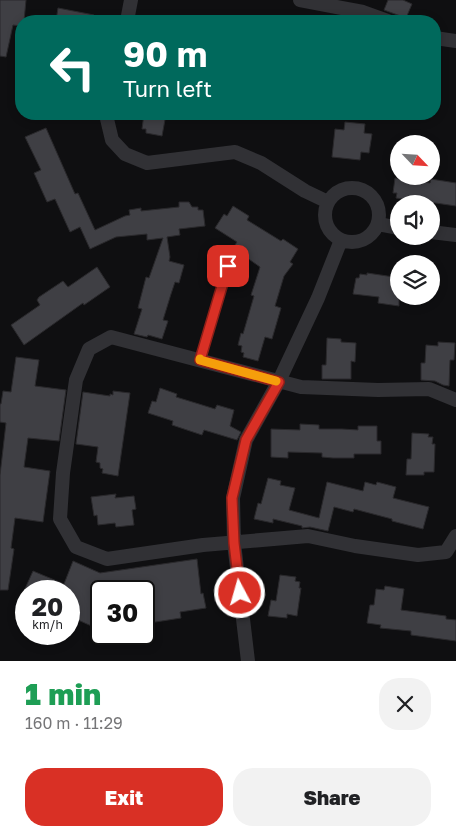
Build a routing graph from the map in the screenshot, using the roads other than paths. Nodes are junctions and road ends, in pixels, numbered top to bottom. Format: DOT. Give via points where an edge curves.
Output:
graph roads {
  1 [pos="131,0"];
  2 [pos="300,0"];
  3 [pos="128,15"];
  4 [pos="371,15"];
  5 [pos="441,39"];
  6 [pos="456,41"];
  7 [pos="107,120"];
  8 [pos="328,202"];
  9 [pos="378,224"];
  10 [pos="390,226"];
  11 [pos="440,233"];
  12 [pos="456,235"];
  13 [pos="341,240"];
  14 [pos="228,266"];
  15 [pos="200,360"];
  16 [pos="279,382"];
  17 [pos="456,400"];
  18 [pos="456,536"];
  19 [pos="234,543"];
  20 [pos="248,661"];
  1 -- 3 [label="street"];
  2 -- 4 [label="street"];
  5 -- 6 [label="street"];
  7 -- 8 [label="street" via="112,140 125,154 147,163 234,152 261,163"];
  8 -- 9 [label="street" via="341,190 350,188 367,192 378,206"];
  8 -- 13 [label="street" via="325,211 328,229"];
  9 -- 10 [label="street"];
  9 -- 13 [label="street" via="374,232 359,242"];
  11 -- 12 [label="street"];
  13 -- 16 [label="street"];
  14 -- 15 [label="lane"];
  15 -- 16 [label="street"];
  15 -- 19 [label="street" via="111,338 88,349 76,380 60,519 76,547 107,559 203,544"];
  16 -- 17 [label="street" via="378,390 429,389"];
  16 -- 19 [label="street" via="246,440 232,498"];
  18 -- 19 [label="street" via="446,552 418,555 308,536"];
  19 -- 20 [label="street"];
}
